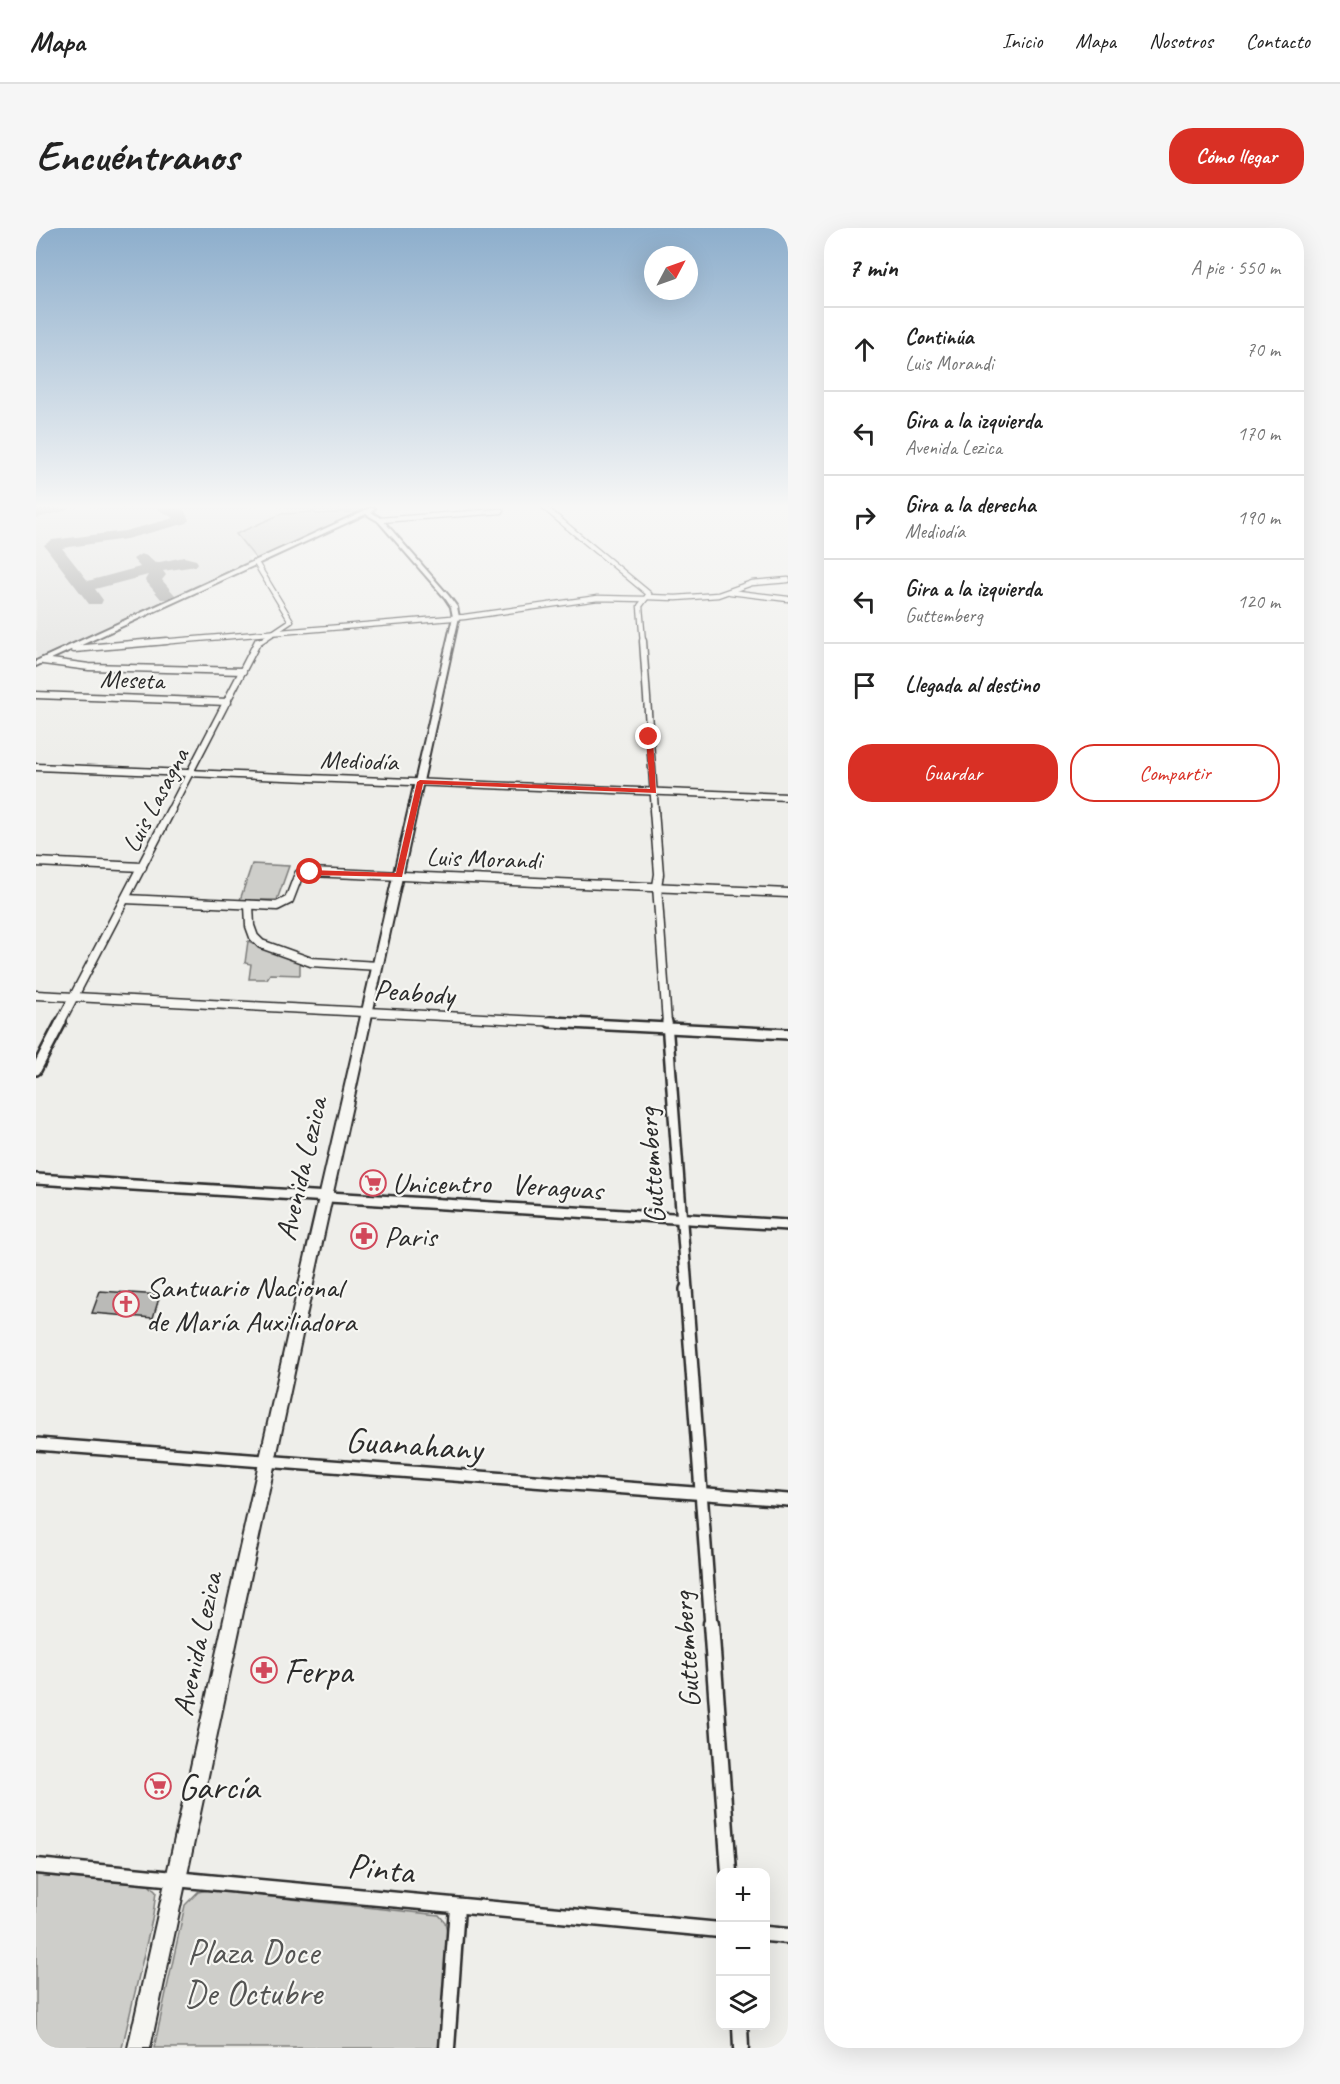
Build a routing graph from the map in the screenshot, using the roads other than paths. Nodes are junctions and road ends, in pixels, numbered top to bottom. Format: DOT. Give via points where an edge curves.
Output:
graph roads {
  1 [pos="193,593"];
  2 [pos="274,593"];
  3 [pos="443,593"];
  4 [pos="648,593"];
  5 [pos="721,593"];
  6 [pos="739,593"];
  7 [pos="759,593"];
  8 [pos="646,598"];
  9 [pos="788,598"];
  10 [pos="456,617"];
  11 [pos="267,634"];
  12 [pos="74,649"];
  13 [pos="39,663"];
  14 [pos="243,671"];
  15 [pos="36,695"];
  16 [pos="228,702"];
  17 [pos="36,767"];
  18 [pos="192,773"];
  19 [pos="420,782"];
  20 [pos="653,791"];
  21 [pos="788,797"];
  22 [pos="36,862"];
  23 [pos="142,867"];
  24 [pos="400,876"];
  25 [pos="657,886"];
  26 [pos="788,893"];
  27 [pos="125,899"];
  28 [pos="249,905"];
  29 [pos="378,966"];
  30 [pos="36,994"];
  31 [pos="74,997"];
  32 [pos="367,1012"];
  33 [pos="668,1028"];
  34 [pos="788,1034"];
  35 [pos="36,1070"];
  36 [pos="36,1179"];
  37 [pos="326,1196"];
  38 [pos="681,1219"];
  39 [pos="788,1225"];
  40 [pos="36,1444"];
  41 [pos="267,1463"];
  42 [pos="702,1493"];
  43 [pos="788,1500"];
  44 [pos="36,1866"];
  45 [pos="729,1868"];
  46 [pos="178,1879"];
  47 [pos="457,1907"];
  48 [pos="716,1930"];
  49 [pos="770,1934"];
  50 [pos="788,1936"];
  51 [pos="740,2030"];
  52 [pos="139,2048"];
  53 [pos="447,2048"];
  54 [pos="741,2048"];
  1 -- 12 [label="street"];
  2 -- 11 [label="street, Luis Lasagna" via="291,621"];
  3 -- 10 [label="street"];
  4 -- 8 [label="street"];
  5 -- 8 [label="street"];
  6 -- 9 [label="street"];
  7 -- 9 [label="street"];
  8 -- 10 [label="street" via="534,605"];
  8 -- 20 [label="street, Guttemberg" via="640,606"];
  10 -- 11 [label="street"];
  10 -- 19 [label="street, Avenida Lezica"];
  11 -- 12 [label="street"];
  11 -- 14 [label="street, Luis Lasagna" via="259,640"];
  12 -- 13 [label="street"];
  13 -- 14 [label="street"];
  14 -- 16 [label="street, Luis Lasagna"];
  15 -- 16 [label="street, Meseta"];
  16 -- 18 [label="street, Luis Lasagna"];
  17 -- 18 [label="street, Mediodía"];
  18 -- 19 [label="street, Mediodía"];
  18 -- 23 [label="street, Luis Lasagna"];
  19 -- 20 [label="street, Mediodía"];
  19 -- 24 [label="street, Avenida Lezica"];
  20 -- 21 [label="street, Mediodía"];
  20 -- 25 [label="street, Guttemberg"];
  22 -- 23 [label="street"];
  23 -- 27 [label="street, Luis Lasagna"];
  24 -- 25 [label="street, Luis Morandi"];
  24 -- 28 [label="street, Luis Morandi" via="303,873 286,903"];
  24 -- 29 [label="street, Avenida Lezica"];
  25 -- 26 [label="street, Luis Morandi"];
  25 -- 33 [label="street, Guttemberg"];
  27 -- 28 [label="street, Luis Morandi"];
  27 -- 31 [label="street, Luis Lasagna"];
  28 -- 29 [label="street" via="247,915 255,940 261,944 311,962"];
  29 -- 32 [label="street, Avenida Lezica"];
  30 -- 31 [label="street, Peabody"];
  31 -- 32 [label="street, Peabody"];
  31 -- 35 [label="street, Luis Lasagna"];
  32 -- 33 [label="street, Peabody"];
  32 -- 37 [label="street, Avenida Lezica"];
  33 -- 34 [label="street, Peabody"];
  33 -- 38 [label="street, Guttemberg"];
  36 -- 37 [label="street, Veraguas"];
  37 -- 38 [label="street, Veraguas"];
  37 -- 41 [label="street, Avenida Lezica"];
  38 -- 39 [label="street, Veraguas"];
  38 -- 42 [label="street, Guttemberg"];
  40 -- 41 [label="street, Guanahany"];
  41 -- 42 [label="street, Guanahany"];
  41 -- 46 [label="street, Avenida Lezica"];
  42 -- 43 [label="street, Guanahany"];
  42 -- 45 [label="street, Guttemberg"];
  44 -- 46 [label="street, Pinta"];
  46 -- 47 [label="street, Pinta"];
  46 -- 52 [label="street, Avenida Lezica"];
  47 -- 48 [label="street, Pinta"];
  47 -- 53 [label="street"];
  49 -- 50 [label="street"];
  51 -- 54 [label="street"];
}
